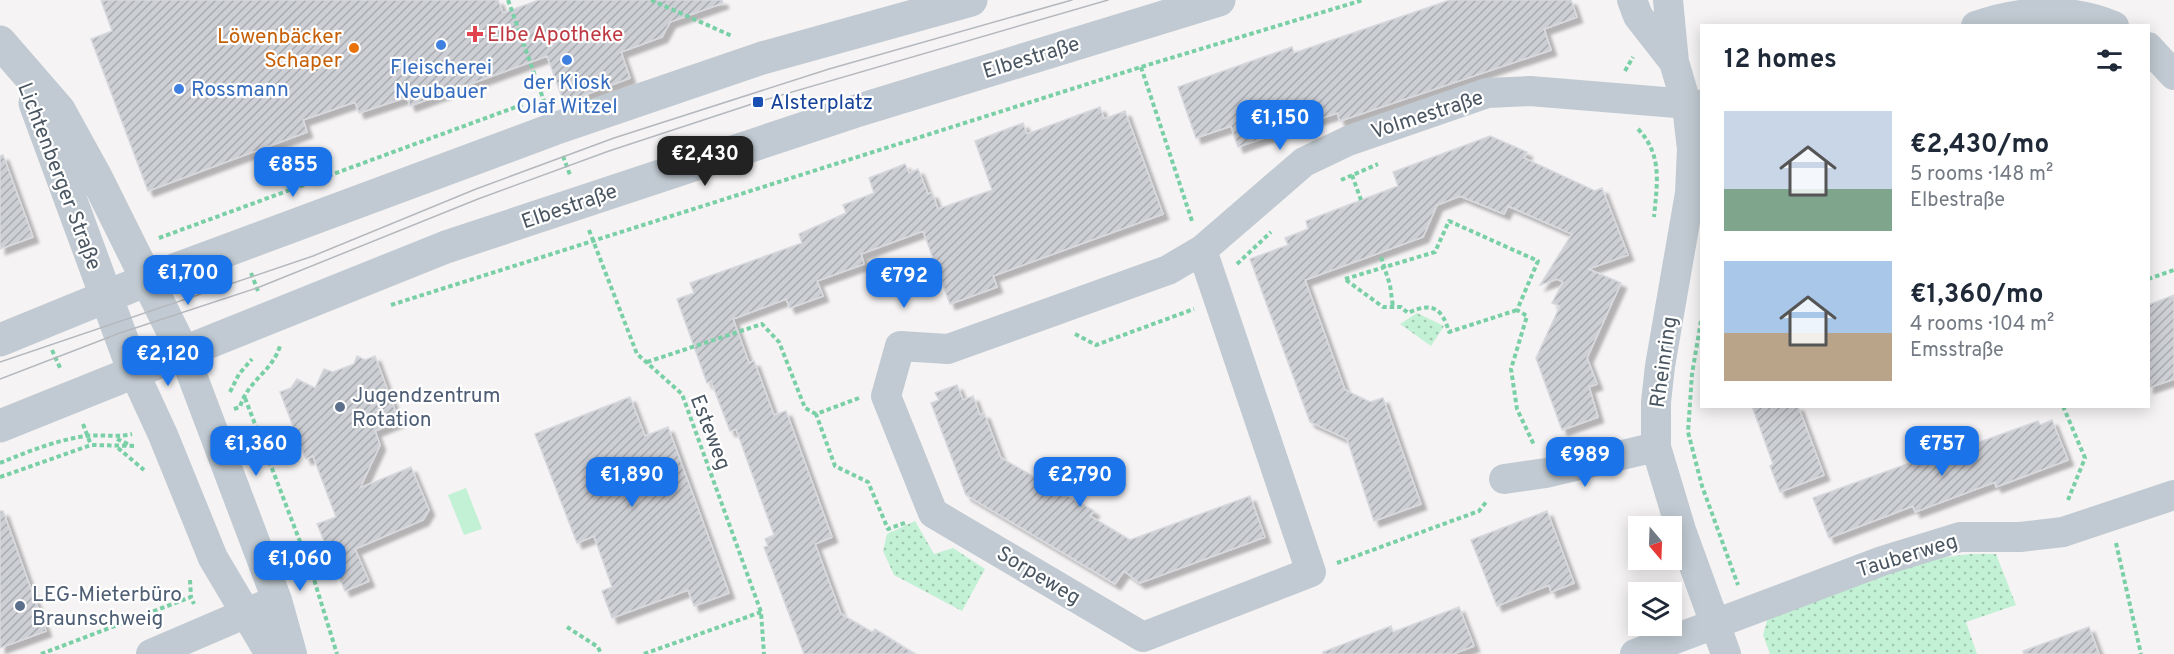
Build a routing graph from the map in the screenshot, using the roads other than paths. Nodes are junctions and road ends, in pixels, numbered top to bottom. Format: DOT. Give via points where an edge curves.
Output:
graph roads {
  1 [pos="972,0"];
  2 [pos="1219,0"];
  3 [pos="1632,0"];
  4 [pos="1668,0"];
  5 [pos="1984,24"];
  6 [pos="2109,24"];
  7 [pos="2150,49"];
  8 [pos="6,50"];
  9 [pos="1674,62"];
  10 [pos="2174,75"];
  11 [pos="1694,106"];
  12 [pos="1202,250"];
  13 [pos="147,280"];
  14 [pos="107,296"];
  15 [pos="0,340"];
  16 [pos="184,354"];
  17 [pos="134,372"];
  18 [pos="0,426"];
  19 [pos="1656,447"];
  20 [pos="1504,479"];
  21 [pos="2174,495"];
  22 [pos="933,513"];
  23 [pos="277,600"];
  24 [pos="244,613"];
  25 [pos="1716,624"];
  26 [pos="151,654"];
  27 [pos="270,654"];
  28 [pos="292,654"];
  29 [pos="1635,654"];
  30 [pos="1726,654"];
  1 -- 13 [label="street" via="762,58 554,129"];
  2 -- 16 [label="street, Elbestraße" via="853,112 579,202 446,248 275,332"];
  3 -- 9 [label="street, Rheinring" via="1638,16"];
  4 -- 9 [label="street, Rheinring"];
  5 -- 6 [label="street" via="2030,13 2065,12"];
  7 -- 10 [label="street"];
  8 -- 13 [label="street, Lichtenberger Straße" via="59,110"];
  8 -- 14 [label="street, Lichtenberger Straße" via="34,101"];
  9 -- 11 [label="street, Rheinring"];
  11 -- 12 [label="street, Volmestraße" via="1530,91 1487,93 1347,141 1304,162"];
  11 -- 19 [label="street, Rheinring" via="1690,193 1660,366"];
  12 -- 22 [label="street, Volmestraße" via="1168,270 948,349 900,346 886,396"];
  12 -- 22 [label="street, Sorpeweg" via="1311,572 1143,637"];
  13 -- 14 [label="street"];
  13 -- 16 [label="street, Lichtenberger Straße"];
  14 -- 15 [label="street"];
  14 -- 17 [label="street, Lichtenberger Straße"];
  16 -- 17 [label="street, Elbestraße"];
  16 -- 23 [label="street"];
  17 -- 18 [label="street, Elbestraße"];
  17 -- 24 [label="street" via="213,558"];
  19 -- 20 [label="street"];
  19 -- 25 [label="street, Rheinring"];
  21 -- 25 [label="street, Tauberweg" via="2063,532 1960,537 1882,561"];
  23 -- 24 [label="street"];
  23 -- 28 [label="street"];
  24 -- 26 [label="street"];
  24 -- 27 [label="street"];
  25 -- 29 [label="street, Tauberweg"];
  25 -- 30 [label="street, Rheinring"];
}
